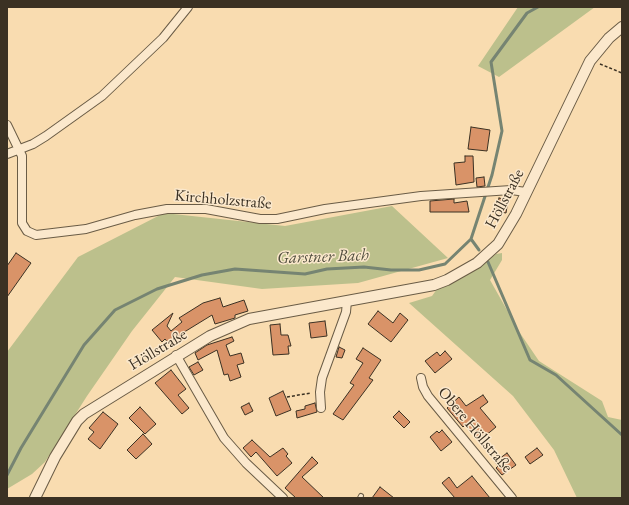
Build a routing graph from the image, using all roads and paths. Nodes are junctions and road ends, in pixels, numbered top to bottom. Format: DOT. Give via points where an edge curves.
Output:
graph roads {
  1 [pos="188,7"];
  2 [pos="622,27"];
  3 [pos="590,61"];
  4 [pos="622,73"];
  5 [pos="7,125"];
  6 [pos="20,150"];
  7 [pos="7,154"];
  8 [pos="526,192"];
  9 [pos="347,301"];
  10 [pos="176,355"];
  11 [pos="421,378"];
  12 [pos="320,392"];
  13 [pos="287,397"];
  14 [pos="321,408"];
  15 [pos="36,498"];
  16 [pos="283,498"];
  17 [pos="512,498"];
  1 -- 6 [label="street" via="163,38 102,96 46,136"];
  2 -- 3 [label="street, Höllstraße"];
  3 -- 4 [label="path"];
  3 -- 8 [label="street, Höllstraße"];
  5 -- 6 [label="street, Kirchholzstraße"];
  6 -- 7 [label="street"];
  6 -- 8 [label="street, Kirchholzstraße" via="23,165 22,223 27,232 36,235 93,228 135,215 167,209 206,210 260,219 277,219 325,209 421,196 500,190"];
  8 -- 9 [label="street, Höllstraße" via="498,244 463,272 420,288"];
  9 -- 10 [label="street, Höllstraße" via="249,319 210,336"];
  9 -- 12 [label="street" via="346,312 322,378"];
  10 -- 15 [label="street, Höllstraße" via="95,406 77,421 45,475"];
  10 -- 16 [label="street" via="224,438"];
  11 -- 17 [label="street, Obere Höllstraße" via="428,396"];
  12 -- 13 [label="path"];
  12 -- 14 [label="street"];
}
